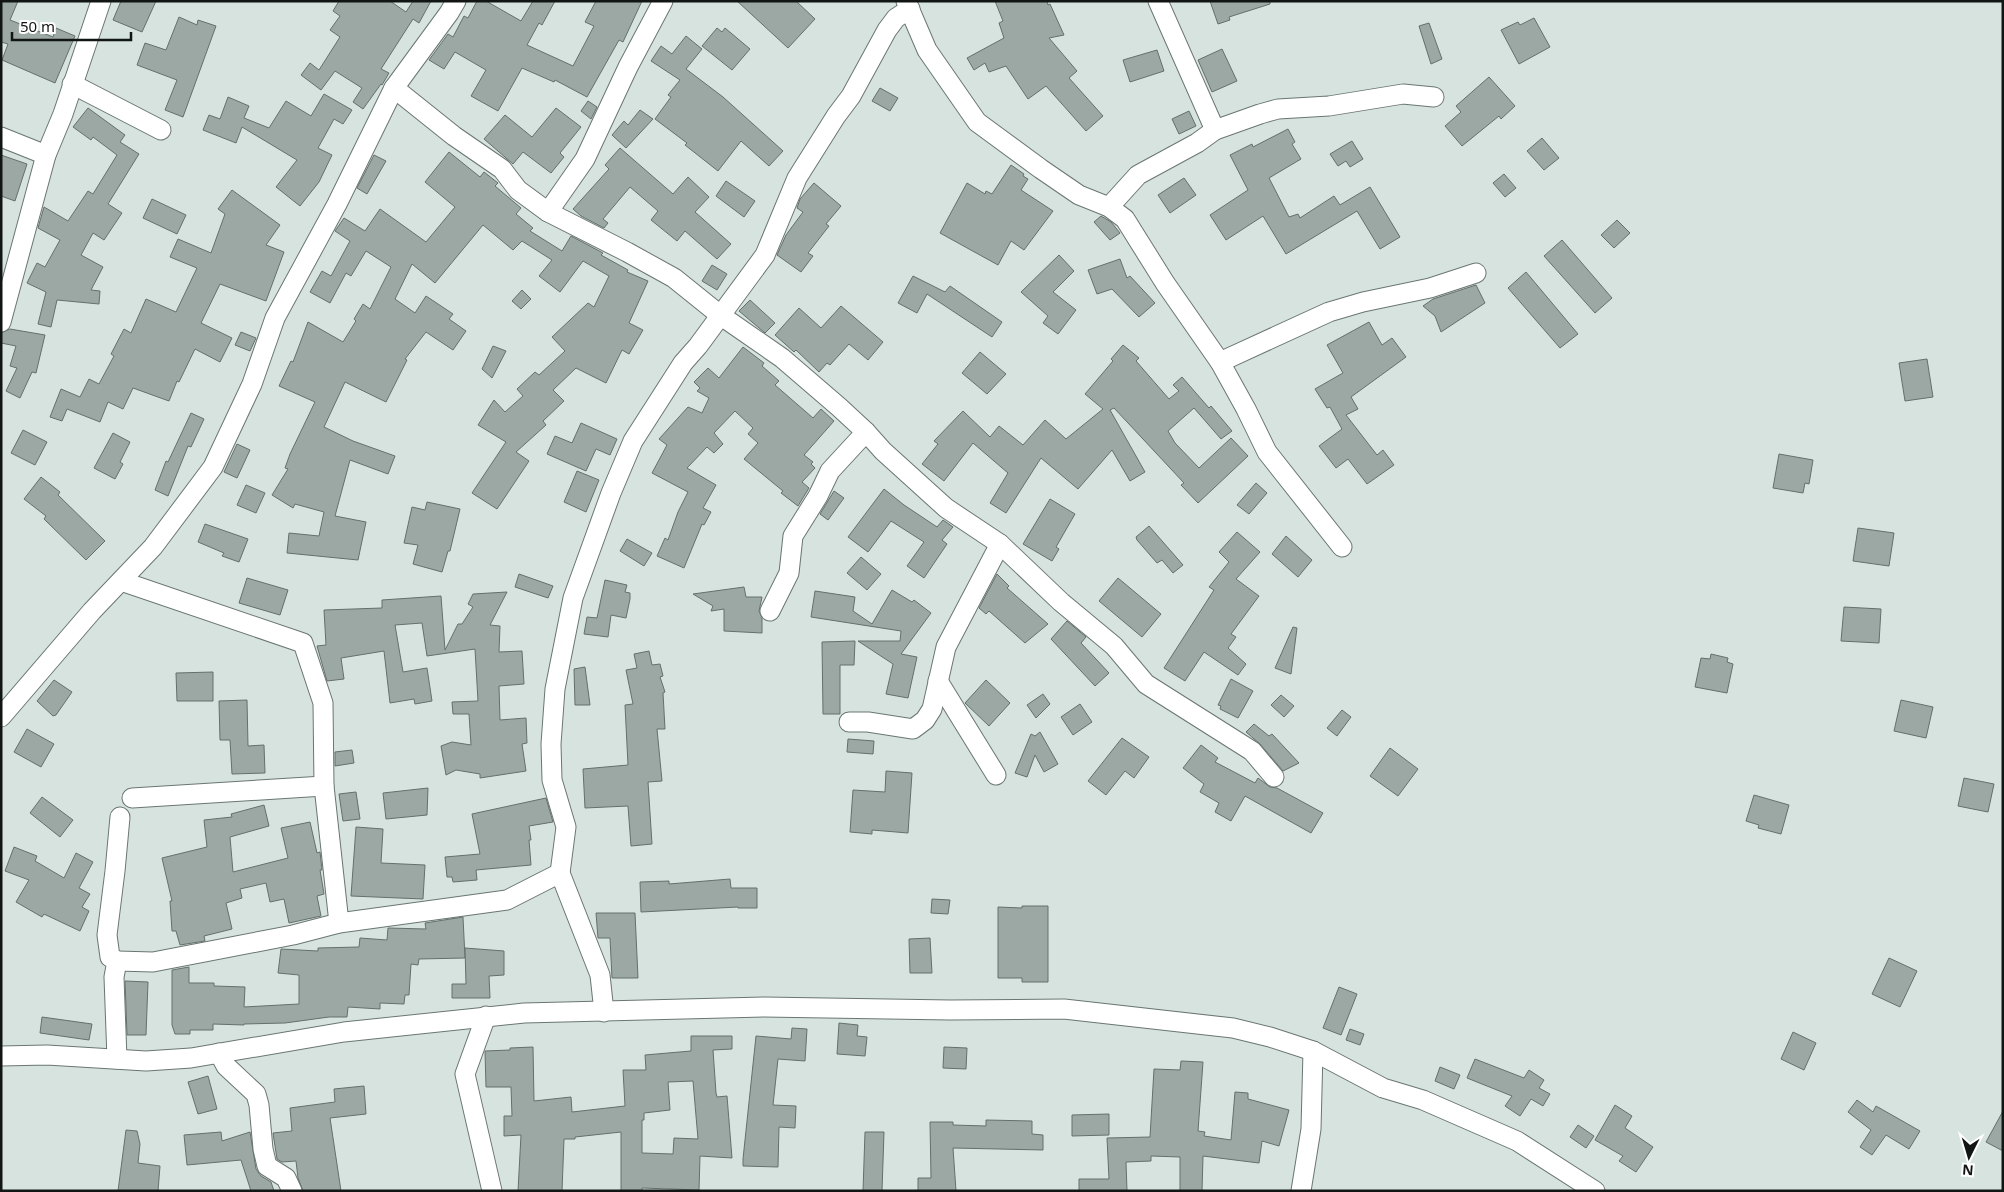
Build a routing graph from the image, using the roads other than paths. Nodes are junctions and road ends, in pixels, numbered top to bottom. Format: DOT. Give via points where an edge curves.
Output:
graph roads {
  1 [pos="101,1"];
  2 [pos="456,1"];
  3 [pos="663,1"];
  4 [pos="1158,1"];
  5 [pos="908,5"];
  6 [pos="72,84"];
  7 [pos="394,88"];
  8 [pos="1434,97"];
  9 [pos="161,130"];
  10 [pos="1215,130"];
  11 [pos="1,137"];
  12 [pos="46,155"];
  13 [pos="1108,207"];
  14 [pos="548,212"];
  15 [pos="1476,273"];
  16 [pos="720,315"];
  17 [pos="1,322"];
  18 [pos="1220,362"];
  19 [pos="866,432"];
  20 [pos="1000,544"];
  21 [pos="1342,547"];
  22 [pos="120,581"];
  23 [pos="770,611"];
  24 [pos="938,681"];
  25 [pos="1,717"];
  26 [pos="849,722"];
  27 [pos="996,775"];
  28 [pos="1274,777"];
  29 [pos="324,786"];
  30 [pos="132,798"];
  31 [pos="120,817"];
  32 [pos="560,873"];
  33 [pos="339,923"];
  34 [pos="117,961"];
  35 [pos="604,1012"];
  36 [pos="486,1016"];
  37 [pos="1313,1052"];
  38 [pos="219,1054"];
  39 [pos="1,1056"];
  40 [pos="118,1059"];
  41 [pos="292,1191"];
  42 [pos="492,1191"];
  43 [pos="1301,1191"];
  44 [pos="1594,1191"];
  1 -- 6 [label="street"];
  2 -- 7 [label="street"];
  3 -- 14 [label="street" via="585,159"];
  4 -- 10 [label="street"];
  5 -- 13 [label="street" via="927,50 977,122 1080,195"];
  5 -- 16 [label="street" via="887,30 851,96 797,178 765,255"];
  6 -- 9 [label="street"];
  6 -- 12 [label="street"];
  7 -- 14 [label="street" via="502,169 518,190"];
  7 -- 22 [label="street" via="337,204 275,318 252,384 213,468 152,547"];
  8 -- 10 [label="street" via="1403,94 1329,106 1278,109"];
  10 -- 13 [label="street" via="1138,175"];
  11 -- 12 [label="street"];
  12 -- 17 [label="street"];
  13 -- 18 [label="street" via="1125,219"];
  14 -- 16 [label="street" via="674,278"];
  15 -- 18 [label="street" via="1430,288 1329,312"];
  16 -- 19 [label="street" via="782,358"];
  16 -- 32 [label="street" via="683,363 633,441 573,598 555,689 551,744 552,780 566,827"];
  18 -- 21 [label="street" via="1267,452"];
  19 -- 20 [label="street" via="946,508"];
  19 -- 23 [label="street" via="830,471 793,536 789,573"];
  20 -- 24 [label="street" via="946,648"];
  20 -- 28 [label="street" via="1061,602 1114,646 1146,684 1252,751"];
  22 -- 25 [label="street"];
  22 -- 29 [label="street" via="303,643 323,703"];
  24 -- 26 [label="street" via="932,709 925,720 913,729"];
  24 -- 27 [label="street"];
  29 -- 30 [label="street"];
  29 -- 33 [label="street"];
  31 -- 34 [label="street" via="107,935 110,957"];
  32 -- 33 [label="street" via="507,900"];
  32 -- 35 [label="street" via="600,975"];
  33 -- 34 [label="street" via="153,962"];
  34 -- 40 [label="street" via="114,977"];
  35 -- 36 [label="street"];
  35 -- 37 [label="street" via="764,1007 1064,1009 1233,1028"];
  36 -- 38 [label="street" via="344,1032"];
  36 -- 42 [label="street" via="466,1074"];
  37 -- 43 [label="street" via="1311,1129"];
  37 -- 44 [label="street" via="1383,1088 1423,1100 1517,1142"];
  38 -- 40 [label="street" via="155,1061"];
  38 -- 41 [label="street" via="226,1066 256,1094 267,1166 286,1178"];
  39 -- 40 [label="street"];
}
